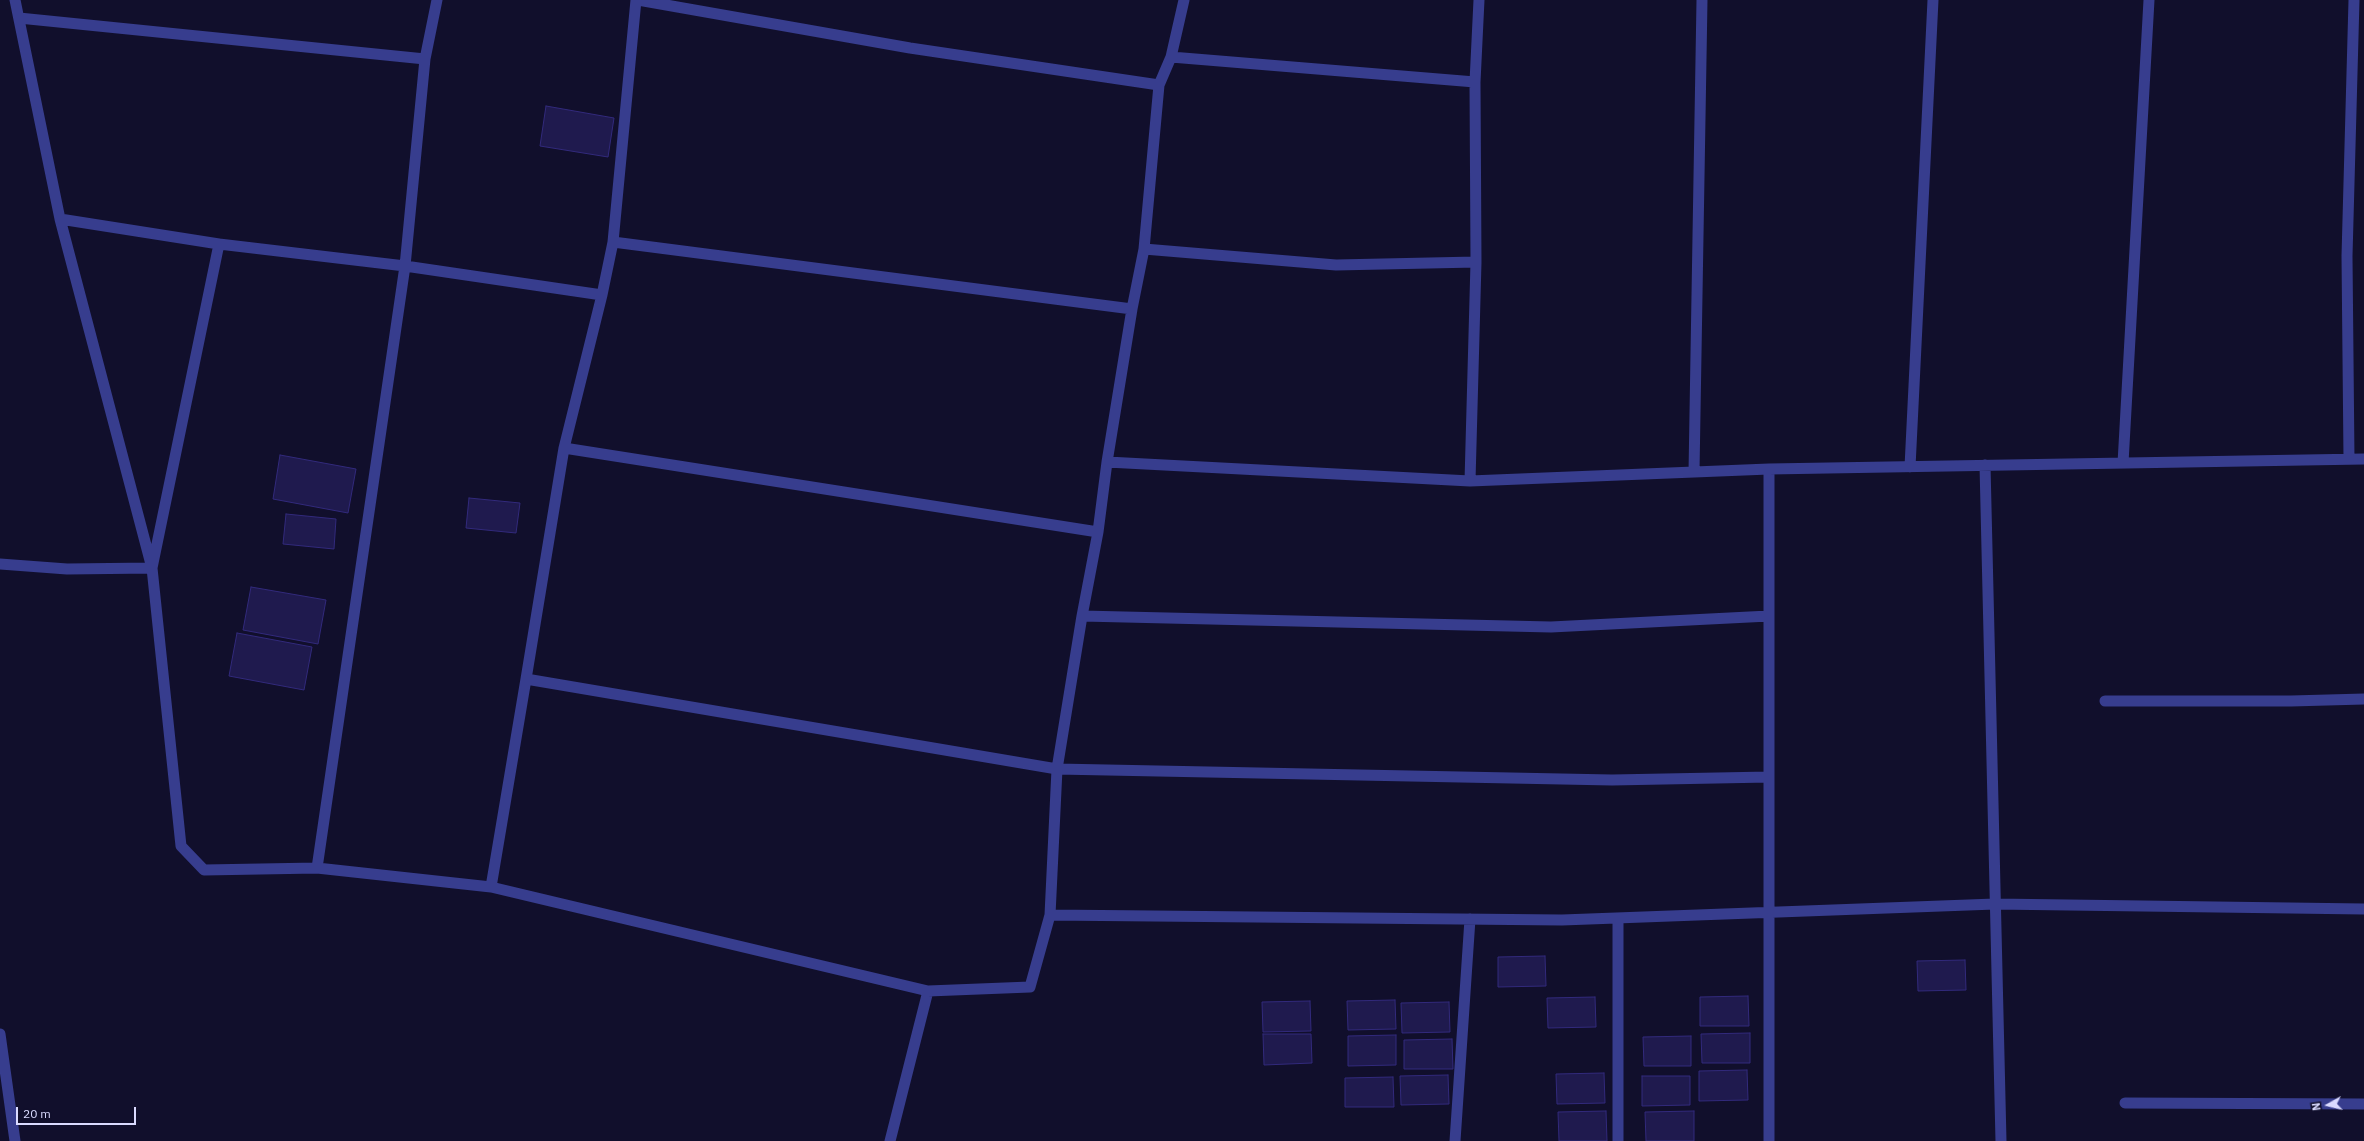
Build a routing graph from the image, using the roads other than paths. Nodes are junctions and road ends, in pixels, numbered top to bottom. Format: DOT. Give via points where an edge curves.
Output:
graph roads {
  1 [pos="15,0"];
  2 [pos="437,0"];
  3 [pos="637,0"];
  4 [pos="1184,0"];
  5 [pos="1479,0"];
  6 [pos="1702,0"];
  7 [pos="1933,0"];
  8 [pos="2149,0"];
  9 [pos="2354,0"];
  10 [pos="19,18"];
  11 [pos="1171,57"];
  12 [pos="425,59"];
  13 [pos="1475,82"];
  14 [pos="1159,85"];
  15 [pos="60,219"];
  16 [pos="613,242"];
  17 [pos="219,244"];
  18 [pos="1144,249"];
  19 [pos="1476,262"];
  20 [pos="405,266"];
  21 [pos="602,295"];
  22 [pos="1132,309"];
  23 [pos="564,448"];
  24 [pos="2349,459"];
  25 [pos="2364,459"];
  26 [pos="1107,462"];
  27 [pos="2123,463"];
  28 [pos="1985,466"];
  29 [pos="1910,467"];
  30 [pos="1770,469"];
  31 [pos="1694,472"];
  32 [pos="1470,481"];
  33 [pos="1098,532"];
  34 [pos="0,564"];
  35 [pos="152,568"];
  36 [pos="1082,616"];
  37 [pos="1769,616"];
  38 [pos="526,679"];
  39 [pos="2364,699"];
  40 [pos="2106,701"];
  41 [pos="1057,769"];
  42 [pos="1769,777"];
  43 [pos="317,868"];
  44 [pos="490,887"];
  45 [pos="1995,904"];
  46 [pos="2364,909"];
  47 [pos="1769,913"];
  48 [pos="1050,915"];
  49 [pos="1618,918"];
  50 [pos="1470,919"];
  51 [pos="928,991"];
  52 [pos="0,1034"];
  53 [pos="2125,1103"];
  54 [pos="2364,1104"];
  55 [pos="15,1141"];
  56 [pos="890,1141"];
  57 [pos="1455,1141"];
  58 [pos="1618,1141"];
  59 [pos="1769,1141"];
  60 [pos="2001,1141"];
  1 -- 10 [label="street"];
  2 -- 12 [label="street"];
  3 -- 14 [label="street" via="910,48"];
  3 -- 16 [label="street"];
  4 -- 11 [label="street"];
  5 -- 13 [label="street"];
  6 -- 31 [label="street"];
  7 -- 29 [label="street"];
  8 -- 27 [label="street"];
  9 -- 24 [label="street" via="2347,256"];
  10 -- 12 [label="street"];
  10 -- 15 [label="street"];
  11 -- 13 [label="street"];
  11 -- 14 [label="street"];
  12 -- 20 [label="street"];
  13 -- 19 [label="street"];
  14 -- 18 [label="street"];
  15 -- 17 [label="street"];
  15 -- 35 [label="street"];
  16 -- 21 [label="street"];
  16 -- 22 [label="street"];
  17 -- 20 [label="street"];
  17 -- 35 [label="street"];
  18 -- 19 [label="street" via="1336,265"];
  18 -- 22 [label="street"];
  19 -- 32 [label="street"];
  20 -- 21 [label="street"];
  20 -- 43 [label="street"];
  21 -- 23 [label="street"];
  22 -- 26 [label="street"];
  23 -- 33 [label="street"];
  23 -- 38 [label="street"];
  24 -- 25 [label="street"];
  24 -- 27 [label="street"];
  26 -- 32 [label="street"];
  26 -- 33 [label="street"];
  27 -- 28 [label="street"];
  28 -- 29 [label="street"];
  28 -- 45 [label="street"];
  29 -- 30 [label="street"];
  30 -- 31 [label="street"];
  30 -- 37 [label="street"];
  31 -- 32 [label="street"];
  33 -- 36 [label="street"];
  34 -- 35 [label="street" via="67,569"];
  35 -- 43 [label="street" via="181,846 204,870"];
  36 -- 37 [label="street" via="1550,627"];
  36 -- 41 [label="street"];
  37 -- 42 [label="street"];
  38 -- 41 [label="street"];
  38 -- 44 [label="street"];
  39 -- 40 [label="street"];
  41 -- 42 [label="street" via="1612,780"];
  41 -- 48 [label="street"];
  42 -- 47 [label="street"];
  43 -- 44 [label="street"];
  44 -- 51 [label="street"];
  45 -- 46 [label="street"];
  45 -- 47 [label="street"];
  45 -- 60 [label="street"];
  47 -- 49 [label="street"];
  47 -- 59 [label="street"];
  48 -- 50 [label="street"];
  48 -- 51 [label="street" via="1030,987"];
  49 -- 50 [label="street"];
  49 -- 58 [label="street"];
  50 -- 57 [label="street"];
  51 -- 56 [label="street"];
  52 -- 55 [label="street"];
  53 -- 54 [label="street"];
}
